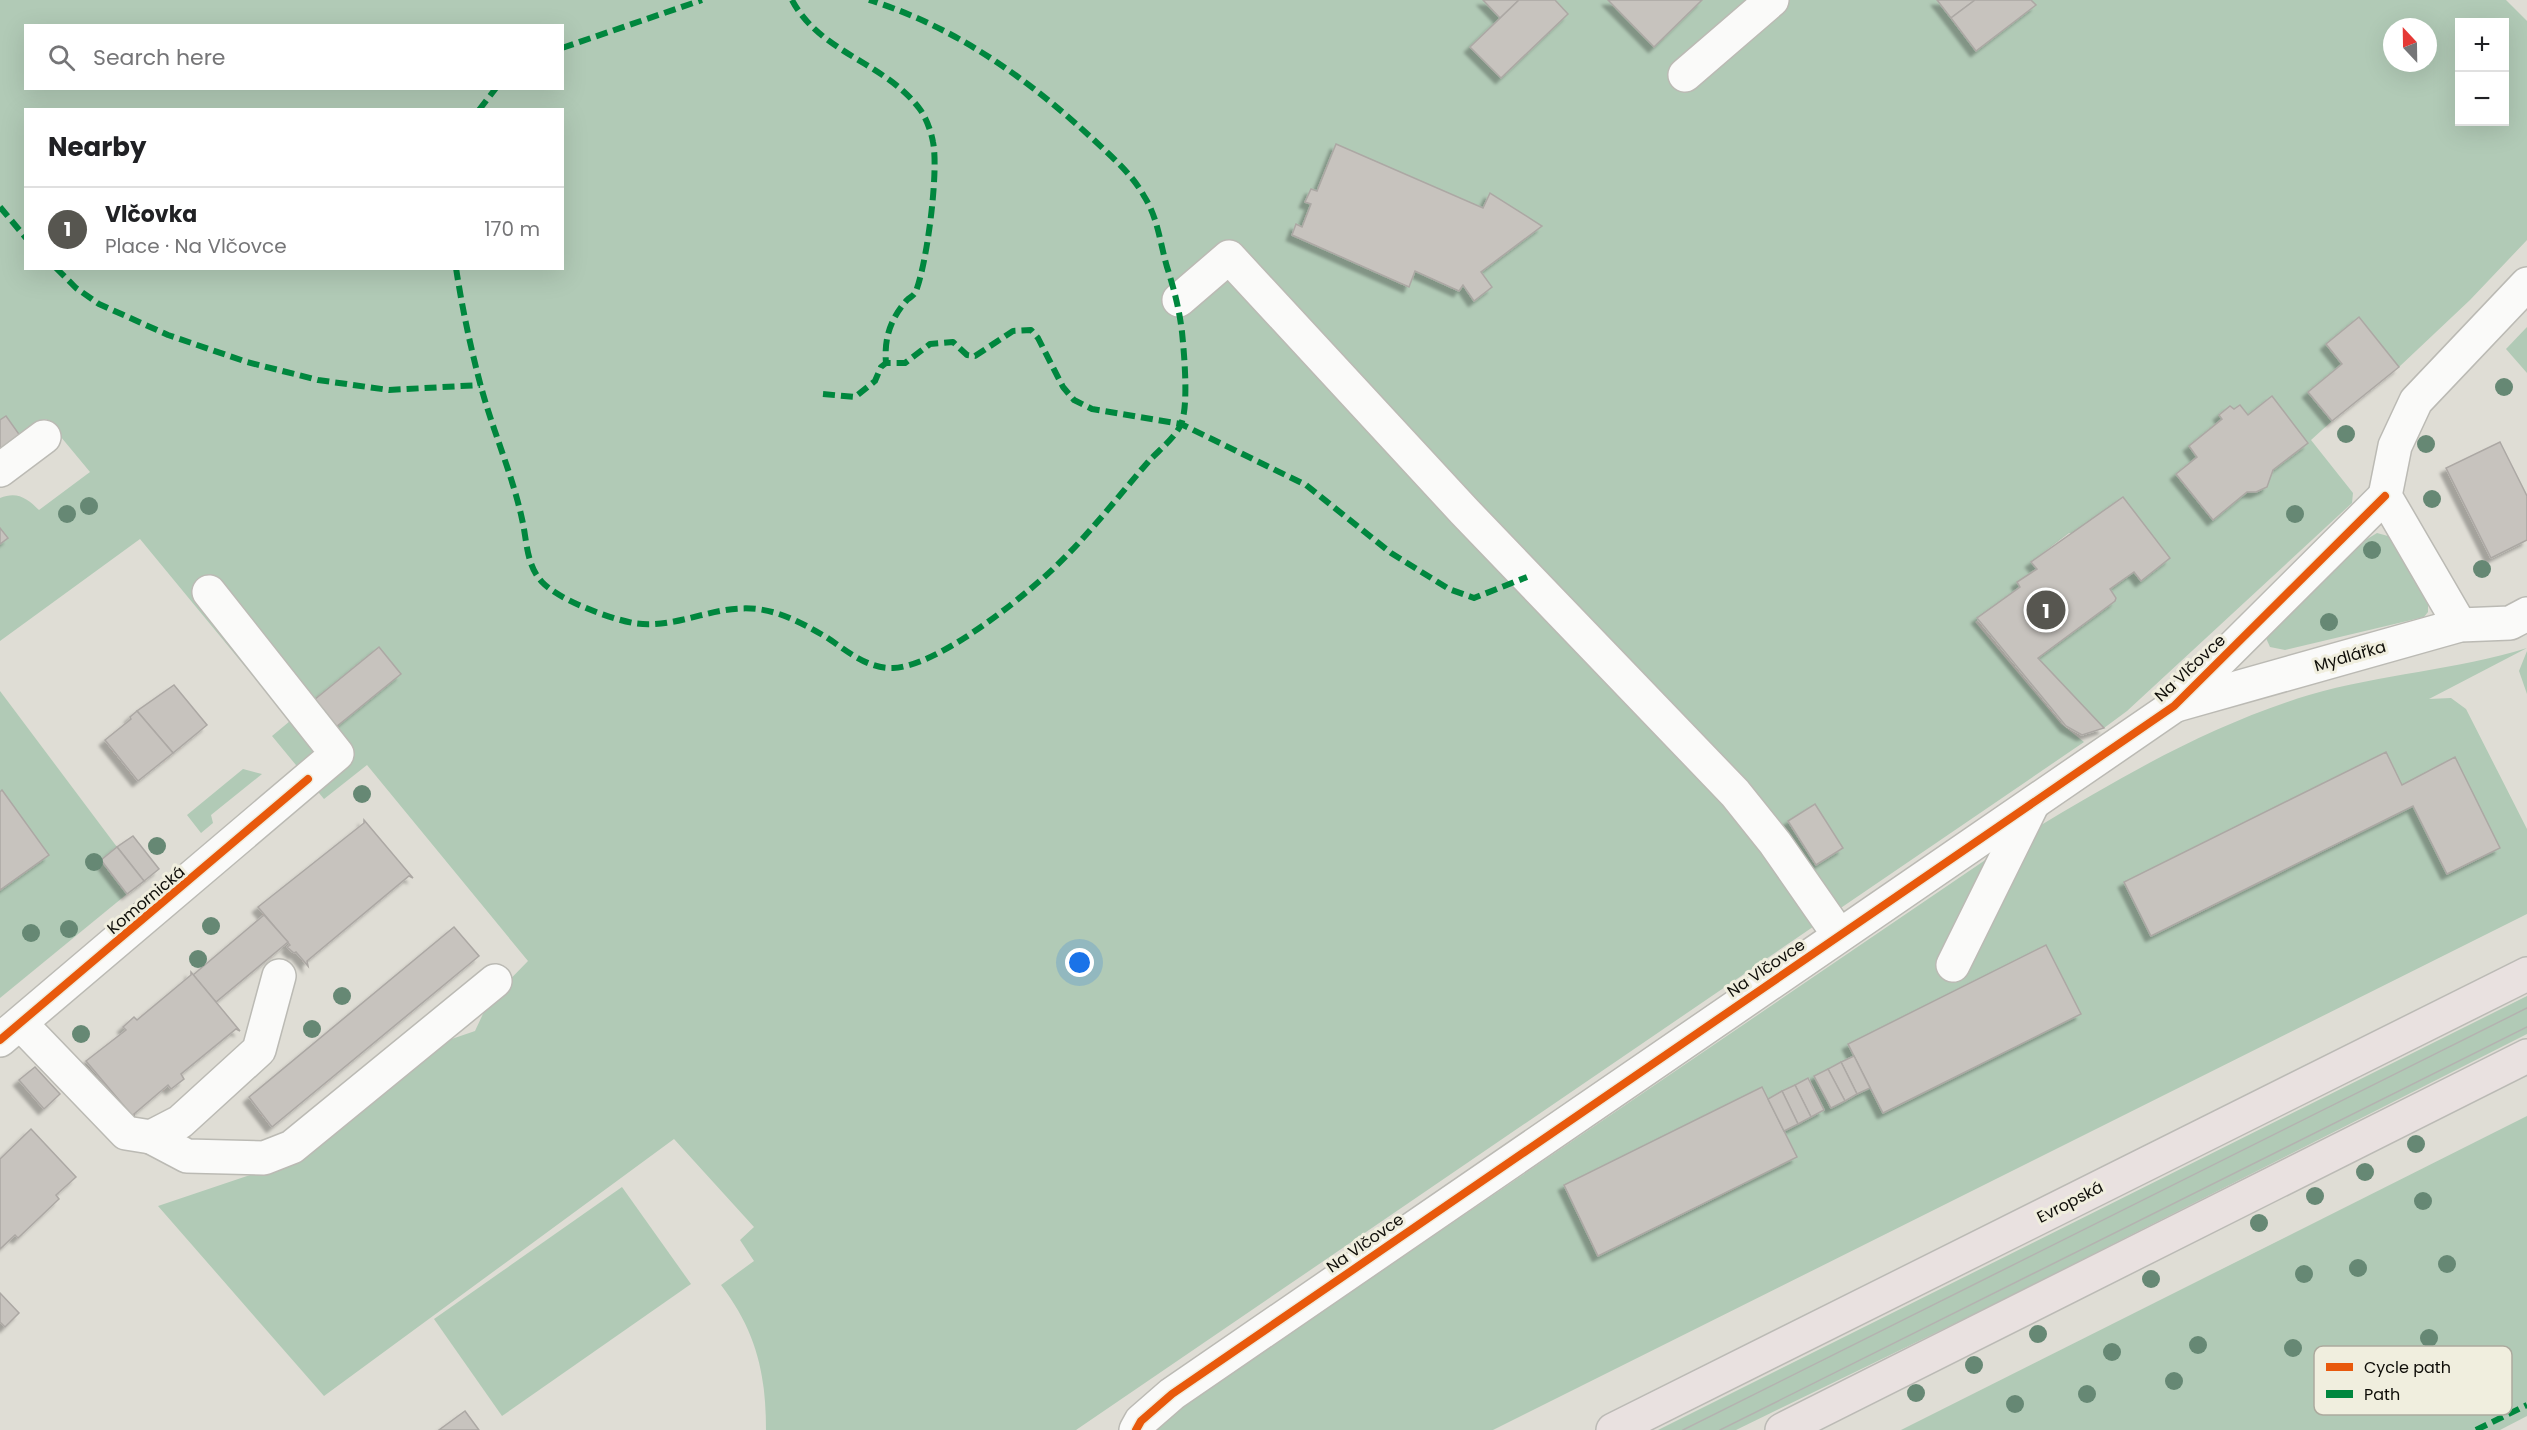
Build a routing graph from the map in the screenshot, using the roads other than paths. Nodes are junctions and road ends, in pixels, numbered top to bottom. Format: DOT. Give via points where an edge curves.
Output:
graph roads {
  1 [pos="1772,0"];
  2 [pos="1685,75"];
  3 [pos="2527,284"];
  4 [pos="1179,300"];
  5 [pos="44,437"];
  6 [pos="0,470"];
  7 [pos="2385,496"];
  8 [pos="209,592"];
  9 [pos="2527,614"];
  10 [pos="2460,625"];
  11 [pos="2174,706"];
  12 [pos="2033,803"];
  13 [pos="1839,935"];
  14 [pos="1953,965"];
  15 [pos="2527,974"];
  16 [pos="279,975"];
  17 [pos="495,981"];
  18 [pos="11,1032"];
  19 [pos="2527,1056"];
  20 [pos="151,1137"];
  21 [pos="1136,1430"];
  22 [pos="1613,1430"];
  23 [pos="1782,1430"];
  1 -- 2 [label="street"];
  3 -- 7 [label="street" via="2416,401 2395,446"];
  4 -- 13 [label="street" via="1229,257 1464,511 1735,793"];
  5 -- 6 [label="street"];
  7 -- 10 [label="street"];
  7 -- 11 [label="street, Na Vlčovce"];
  8 -- 18 [label="street, Komornická" via="337,754"];
  9 -- 10 [label="street, Mydlářka" via="2510,623"];
  10 -- 11 [label="street, Mydlářka"];
  11 -- 12 [label="street, Na Vlčovce"];
  12 -- 13 [label="street, Na Vlčovce"];
  12 -- 14 [label="street"];
  13 -- 21 [label="street, Na Vlčovce" via="1172,1394"];
  15 -- 22 [label="main road, Evropská"];
  16 -- 20 [label="street" via="259,1050 180,1122"];
  17 -- 20 [label="street" via="292,1147 264,1158 187,1156"];
  18 -- 20 [label="street" via="126,1133"];
  19 -- 23 [label="main road"];
}
